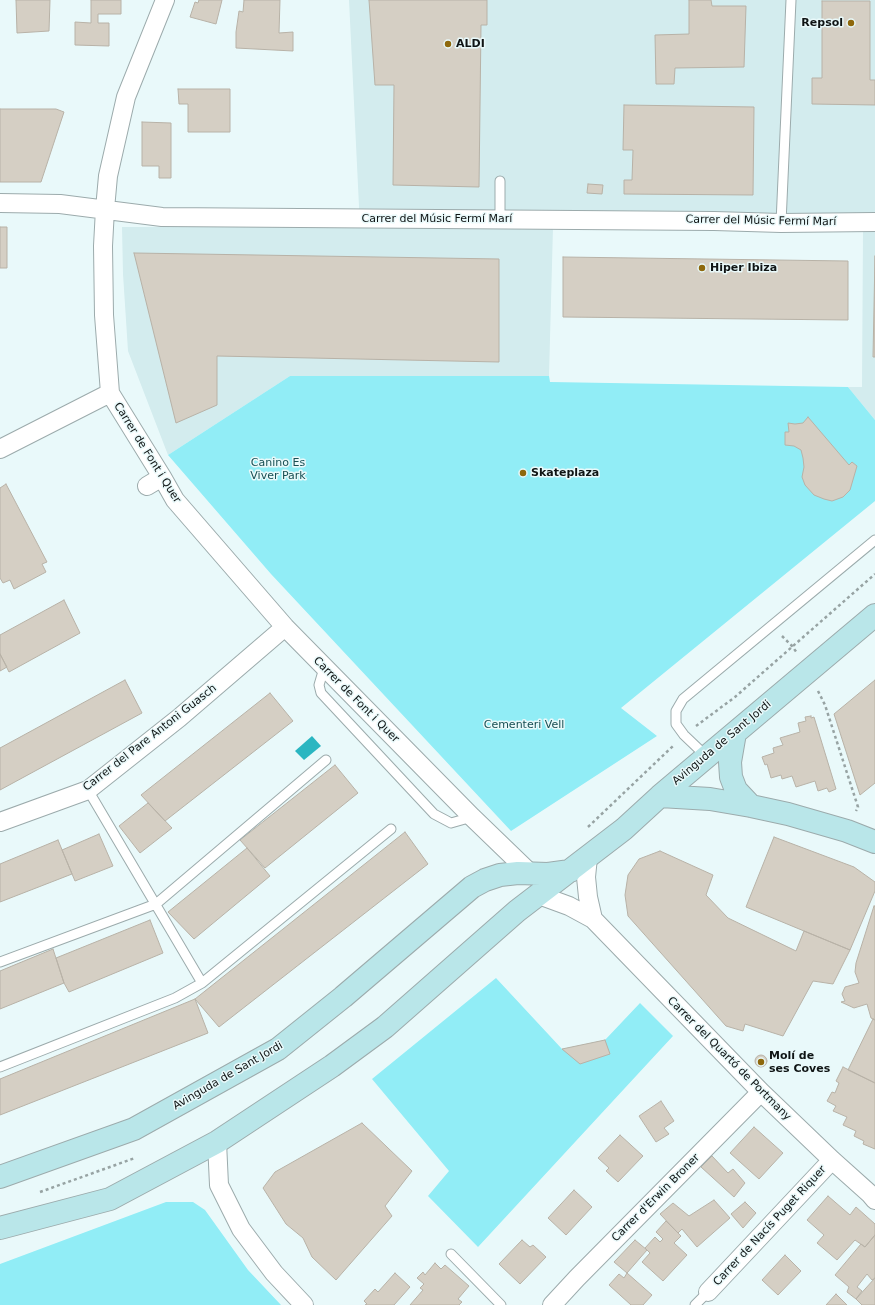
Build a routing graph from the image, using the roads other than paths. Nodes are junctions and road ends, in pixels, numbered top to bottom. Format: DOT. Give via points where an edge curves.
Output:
graph roads {
  1 [pos="165,0"];
  2 [pos="791,0"];
  3 [pos="500,181"];
  4 [pos="0,203"];
  5 [pos="105,209"];
  6 [pos="500,219"];
  7 [pos="875,222"];
  8 [pos="781,223"];
  9 [pos="110,393"];
  10 [pos="0,449"];
  11 [pos="875,540"];
  12 [pos="875,614"];
  13 [pos="285,627"];
  14 [pos="324,668"];
  15 [pos="735,733"];
  16 [pos="706,756"];
  17 [pos="326,760"];
  18 [pos="88,790"];
  19 [pos="660,796"];
  20 [pos="750,806"];
  21 [pos="472,817"];
  22 [pos="0,822"];
  23 [pos="391,829"];
  24 [pos="875,842"];
  25 [pos="588,857"];
  26 [pos="570,871"];
  27 [pos="530,874"];
  28 [pos="539,895"];
  29 [pos="156,904"];
  30 [pos="517,911"];
  31 [pos="593,919"];
  32 [pos="0,962"];
  33 [pos="202,983"];
  34 [pos="0,1067"];
  35 [pos="761,1092"];
  36 [pos="217,1142"];
  37 [pos="832,1160"];
  38 [pos="0,1177"];
  39 [pos="873,1196"];
  40 [pos="0,1228"];
  41 [pos="451,1254"];
  42 [pos="701,1299"];
  43 [pos="304,1305"];
  44 [pos="501,1305"];
  45 [pos="552,1305"];
  1 -- 5 [label="street, Carrer de Font i Quer" via="126,97 108,176"];
  2 -- 8 [label="lane"];
  3 -- 6 [label="lane"];
  4 -- 5 [label="street, Carrer del Músic Fermí Marí" via="60,204"];
  5 -- 6 [label="street, Carrer del Músic Fermí Marí" via="162,217"];
  5 -- 9 [label="street, Carrer de Font i Quer" via="104,315"];
  6 -- 8 [label="street, Carrer del Músic Fermí Marí"];
  7 -- 8 [label="street, Carrer del Músic Fermí Marí"];
  9 -- 10 [label="street"];
  9 -- 13 [label="street, Carrer de Font i Quer" via="154,481 175,500"];
  11 -- 16 [label="lane" via="683,699 676,711 676,724"];
  12 -- 15 [label="street, Avinguda de Sant Jordi"];
  13 -- 14 [label="street, Carrer de Font i Quer"];
  13 -- 18 [label="street, Carrer del Pare Antoni Guasch" via="179,718"];
  14 -- 21 [label="street, Carrer de Font i Quer"];
  14 -- 21 [label="lane" via="319,684 321,693 434,814 451,823"];
  15 -- 16 [label="street, Avinguda de Sant Jordi"];
  15 -- 20 [label="street" via="730,762 731,777 736,790"];
  16 -- 19 [label="street, Avinguda de Sant Jordi"];
  17 -- 29 [label="lane"];
  18 -- 22 [label="street, Carrer del Pare Antoni Guasch"];
  18 -- 29 [label="lane"];
  19 -- 20 [label="street" via="710,799"];
  19 -- 25 [label="street, Avinguda de Sant Jordi"];
  20 -- 24 [label="street" via="788,814"];
  21 -- 27 [label="street, Carrer de Font i Quer"];
  23 -- 33 [label="lane"];
  25 -- 26 [label="street, Avinguda de Sant Jordi"];
  25 -- 31 [label="street" via="586,877"];
  26 -- 27 [label="street, Avinguda de Sant Jordi"];
  26 -- 28 [label="street, Avinguda de Sant Jordi"];
  27 -- 30 [label="street, Avinguda de Sant Jordi" via="526,892"];
  27 -- 38 [label="street, Avinguda de Sant Jordi" via="500,875 472,887 278,1049 134,1129"];
  28 -- 30 [label="street, Avinguda de Sant Jordi"];
  28 -- 31 [label="street, Carrer del Quartó de Portmany" via="569,906"];
  29 -- 32 [label="lane"];
  29 -- 33 [label="lane"];
  30 -- 36 [label="street, Avinguda de Sant Jordi" via="385,1027 332,1066"];
  31 -- 35 [label="street, Carrer del Quartó de Portmany"];
  33 -- 34 [label="lane" via="175,998"];
  35 -- 37 [label="street, Carrer del Quartó de Portmany"];
  35 -- 45 [label="street, Carrer d'Erwin Broner"];
  36 -- 40 [label="street, Avinguda de Sant Jordi" via="110,1199"];
  36 -- 43 [label="street" via="219,1185 241,1229 274,1273"];
  37 -- 39 [label="street, Carrer del Quartó de Portmany"];
  37 -- 42 [label="street, Carrer de Nacís Puget Riquer"];
  41 -- 44 [label="lane"];
}
